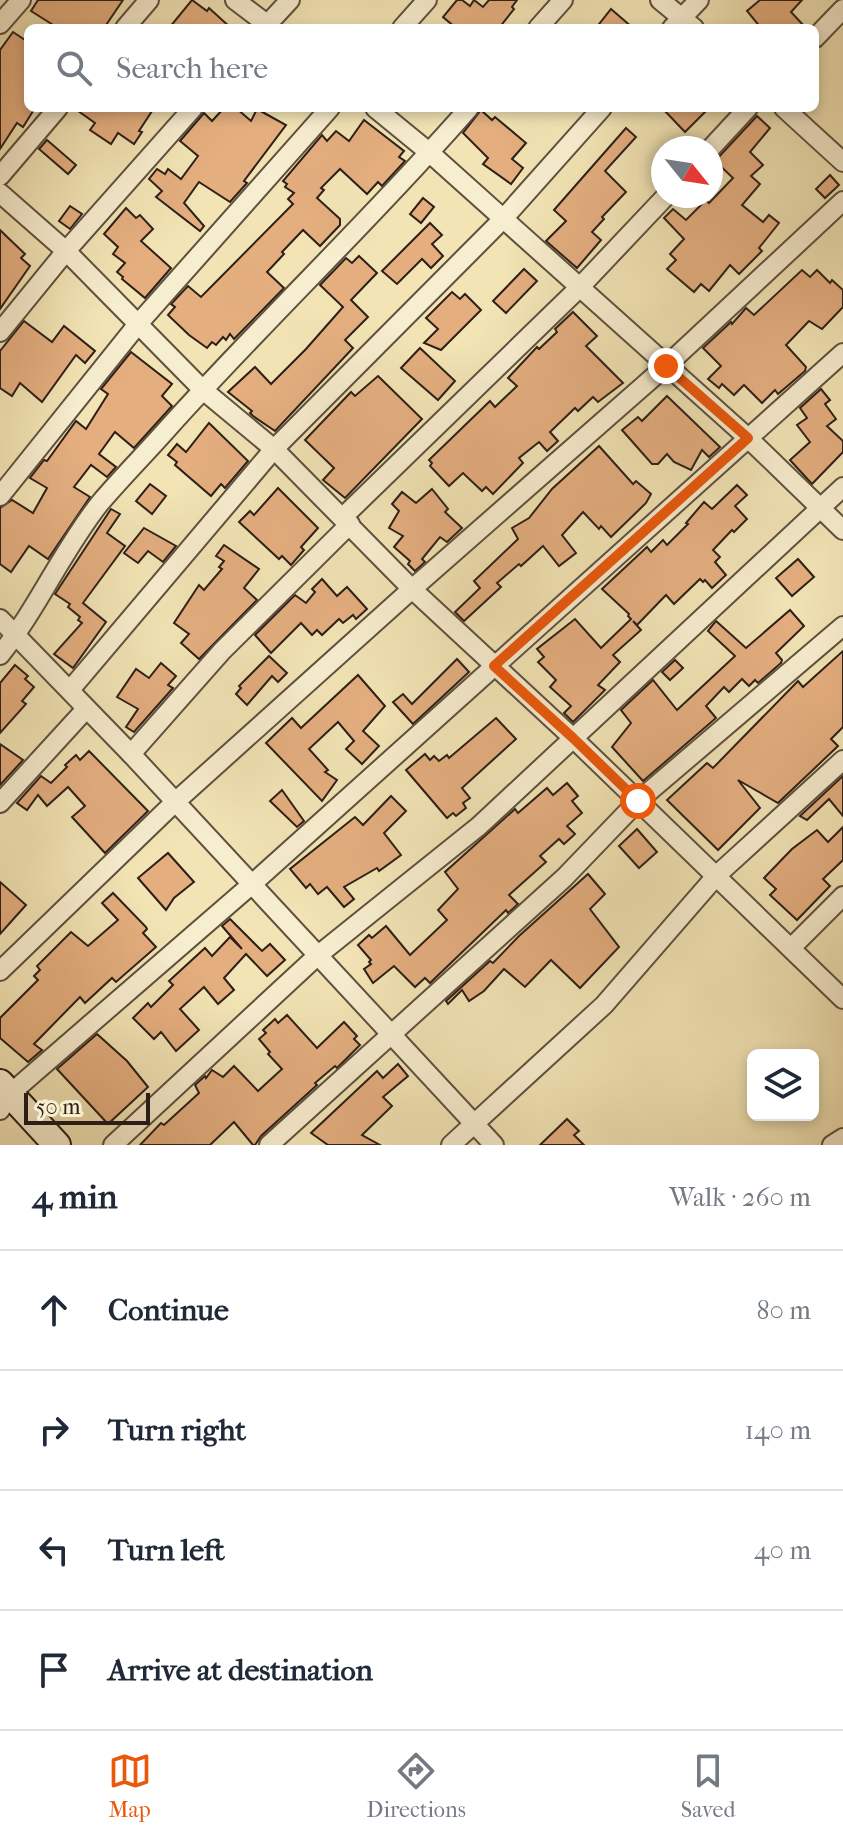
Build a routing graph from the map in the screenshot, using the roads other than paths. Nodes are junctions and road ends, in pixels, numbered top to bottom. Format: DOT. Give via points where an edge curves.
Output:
graph roads {
  1 [pos="21,0"];
  2 [pos="149,0"];
  3 [pos="235,0"];
  4 [pos="290,0"];
  5 [pos="427,0"];
  6 [pos="563,0"];
  7 [pos="660,0"];
  8 [pos="699,0"];
  9 [pos="843,9"];
  10 [pos="0,24"];
  11 [pos="128,24"];
  12 [pos="264,24"];
  13 [pos="270,24"];
  14 [pos="406,24"];
  15 [pos="542,24"];
  16 [pos="683,24"];
  17 [pos="819,34"];
  18 [pos="55,112"];
  19 [pos="189,112"];
  20 [pos="326,112"];
  21 [pos="380,112"];
  22 [pos="466,112"];
  23 [pos="598,112"];
  24 [pos="744,112"];
  25 [pos="788,112"];
  26 [pos="722,136"];
  27 [pos="430,153"];
  28 [pos="843,162"];
  29 [pos="0,176"];
  30 [pos="0,193"];
  31 [pos="843,201"];
  32 [pos="655,208"];
  33 [pos="503,219"];
  34 [pos="66,251"];
  35 [pos="579,288"];
  36 [pos="138,324"];
  37 [pos="0,332"];
  38 [pos="843,353"];
  39 [pos="666,366"];
  40 [pos="203,390"];
  41 [pos="748,438"];
  42 [pos="274,449"];
  43 [pos="843,487"];
  44 [pos="0,496"];
  45 [pos="821,507"];
  46 [pos="346,520"];
  47 [pos="843,530"];
  48 [pos="412,589"];
  49 [pos="0,619"];
  50 [pos="843,626"];
  51 [pos="16,635"];
  52 [pos="0,655"];
  53 [pos="494,666"];
  54 [pos="70,690"];
  55 [pos="86,709"];
  56 [pos="573,738"];
  57 [pos="131,754"];
  58 [pos="843,760"];
  59 [pos="638,801"];
  60 [pos="0,803"];
  61 [pos="174,803"];
  62 [pos="717,875"];
  63 [pos="251,885"];
  64 [pos="843,896"];
  65 [pos="792,947"];
  66 [pos="317,956"];
  67 [pos="0,971"];
  68 [pos="843,999"];
  69 [pos="392,1035"];
  70 [pos="4,1095"];
  71 [pos="475,1125"];
  72 [pos="843,1138"];
  73 [pos="57,1145"];
  74 [pos="113,1145"];
  75 [pos="269,1145"];
  76 [pos="451,1145"];
  77 [pos="494,1145"];
  78 [pos="832,1145"];
  1 -- 10 [label="street"];
  2 -- 11 [label="street"];
  3 -- 12 [label="street"];
  4 -- 13 [label="street"];
  5 -- 14 [label="street"];
  6 -- 15 [label="street"];
  7 -- 16 [label="street"];
  8 -- 16 [label="street"];
  9 -- 17 [label="street"];
  18 -- 29 [label="street"];
  19 -- 34 [label="street"];
  20 -- 36 [label="street"];
  21 -- 27 [label="street"];
  22 -- 27 [label="street"];
  23 -- 33 [label="street"];
  24 -- 26 [label="street"];
  25 -- 28 [label="street"];
  27 -- 33 [label="street"];
  27 -- 40 [label="street"];
  30 -- 34 [label="street"];
  31 -- 39 [label="street"];
  32 -- 35 [label="street"];
  33 -- 35 [label="street"];
  33 -- 42 [label="street"];
  34 -- 36 [label="street"];
  34 -- 37 [label="street"];
  35 -- 39 [label="street"];
  35 -- 46 [label="street"];
  36 -- 40 [label="street"];
  36 -- 44 [label="street"];
  38 -- 41 [label="street"];
  39 -- 41 [label="street"];
  39 -- 48 [label="street"];
  40 -- 42 [label="street"];
  40 -- 51 [label="street" via="101,503"];
  41 -- 45 [label="street"];
  41 -- 53 [label="street"];
  42 -- 46 [label="street"];
  42 -- 54 [label="street"];
  43 -- 45 [label="street"];
  45 -- 47 [label="street"];
  45 -- 56 [label="street"];
  46 -- 48 [label="street"];
  46 -- 57 [label="street"];
  48 -- 53 [label="street"];
  48 -- 61 [label="street"];
  49 -- 51 [label="street"];
  50 -- 59 [label="street"];
  51 -- 52 [label="street"];
  51 -- 54 [label="street"];
  53 -- 56 [label="street"];
  53 -- 63 [label="street"];
  54 -- 55 [label="street"];
  55 -- 57 [label="street"];
  55 -- 60 [label="street"];
  56 -- 59 [label="street"];
  56 -- 66 [label="street" via="479,826"];
  57 -- 61 [label="street"];
  58 -- 62 [label="street"];
  59 -- 62 [label="street"];
  59 -- 69 [label="street" via="564,878"];
  61 -- 63 [label="street"];
  61 -- 67 [label="street"];
  62 -- 65 [label="street"];
  62 -- 71 [label="street" via="604,1005"];
  63 -- 66 [label="street"];
  63 -- 70 [label="street"];
  64 -- 65 [label="street"];
  65 -- 68 [label="street"];
  66 -- 69 [label="street"];
  66 -- 74 [label="street"];
  69 -- 71 [label="street"];
  69 -- 75 [label="street"];
  70 -- 73 [label="main road"];
  71 -- 76 [label="street"];
  71 -- 77 [label="street"];
  72 -- 78 [label="street"];
}
